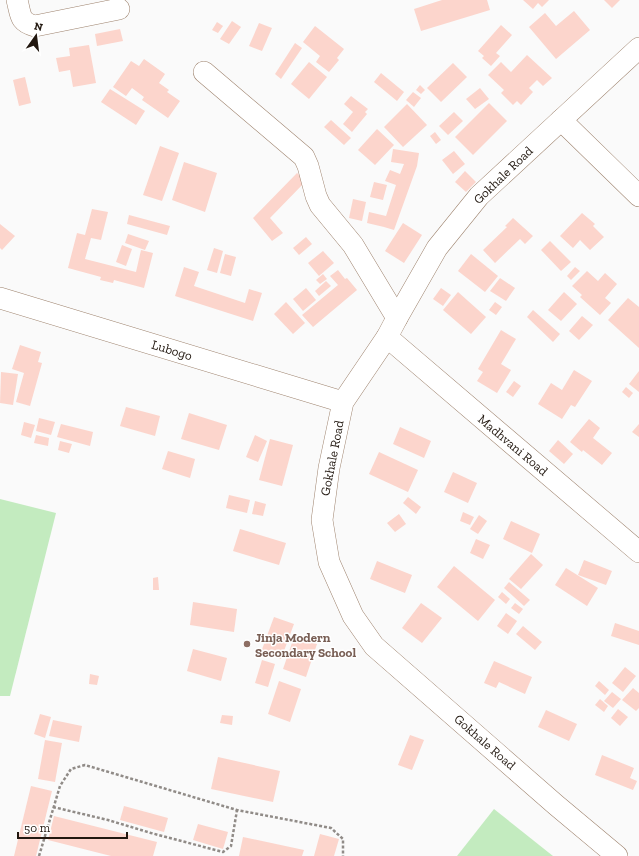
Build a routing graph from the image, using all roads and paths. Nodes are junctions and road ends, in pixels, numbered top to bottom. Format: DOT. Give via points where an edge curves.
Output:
graph roads {
  1 [pos="17,0"];
  2 [pos="119,9"];
  3 [pos="639,48"];
  4 [pos="204,72"];
  5 [pos="560,120"];
  6 [pos="639,196"];
  7 [pos="0,298"];
  8 [pos="397,318"];
  9 [pos="387,337"];
  10 [pos="343,402"];
  11 [pos="639,552"];
  12 [pos="53,807"];
  13 [pos="237,810"];
  14 [pos="39,856"];
  15 [pos="343,856"];
  16 [pos="617,856"];
  1 -- 2 [label="street" via="21,18 27,24 35,26"];
  3 -- 5 [label="street, Gokhale Road"];
  4 -- 8 [label="street" via="304,157 320,204 353,245"];
  5 -- 6 [label="street"];
  5 -- 8 [label="street, Gokhale Road" via="479,196 437,248"];
  7 -- 10 [label="street, Lubogo"];
  8 -- 9 [label="street, Gokhale Road"];
  9 -- 10 [label="street, Gokhale Road"];
  9 -- 11 [label="street, Madhvani Road"];
  10 -- 16 [label="street, Gokhale Road" via="328,468 322,520 329,562 353,616 374,646"];
  12 -- 13 [label="path" via="60,786 71,769 85,765"];
  12 -- 13 [label="path" via="223,852 232,846"];
  12 -- 14 [label="path"];
  13 -- 15 [label="path" via="331,828 343,839"];
}
